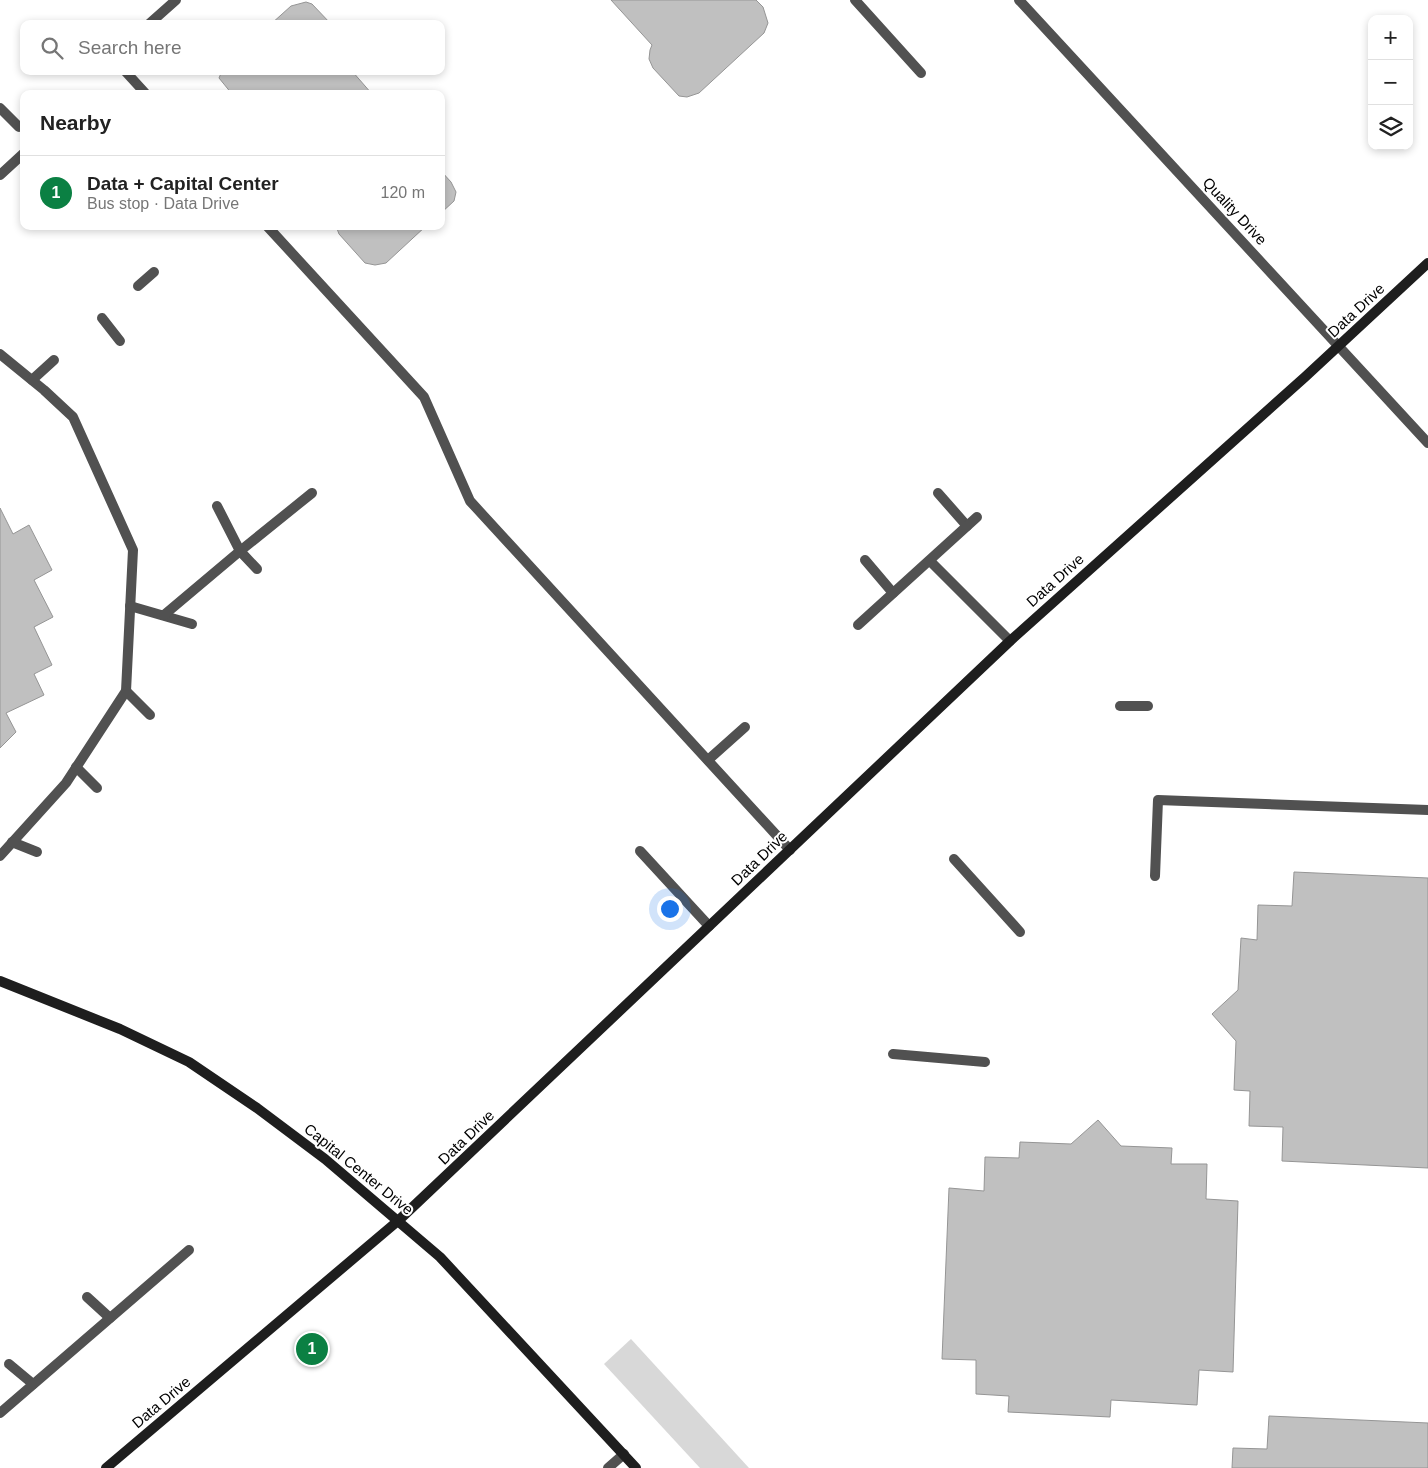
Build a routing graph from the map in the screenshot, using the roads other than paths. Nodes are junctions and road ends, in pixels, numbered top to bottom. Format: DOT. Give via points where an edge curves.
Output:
graph roads {
  1 [pos="176,0"];
  2 [pos="1020,0"];
  3 [pos="858,1"];
  4 [pos="154,20"];
  5 [pos="921,73"];
  6 [pos="129,75"];
  7 [pos="142,90"];
  8 [pos="0,108"];
  9 [pos="19,127"];
  10 [pos="20,156"];
  11 [pos="0,175"];
  12 [pos="271,230"];
  13 [pos="1428,263"];
  14 [pos="154,272"];
  15 [pos="138,286"];
  16 [pos="102,318"];
  17 [pos="120,341"];
  18 [pos="1338,346"];
  19 [pos="0,354"];
  20 [pos="54,360"];
  21 [pos="32,380"];
  22 [pos="1428,443"];
  23 [pos="312,493"];
  24 [pos="938,493"];
  25 [pos="217,506"];
  26 [pos="977,517"];
  27 [pos="967,526"];
  28 [pos="240,551"];
  29 [pos="864,560"];
  30 [pos="930,561"];
  31 [pos="257,569"];
  32 [pos="893,593"];
  33 [pos="130,606"];
  34 [pos="164,615"];
  35 [pos="192,624"];
  36 [pos="858,625"];
  37 [pos="1010,641"];
  38 [pos="126,691"];
  39 [pos="1120,706"];
  40 [pos="1148,706"];
  41 [pos="150,716"];
  42 [pos="745,727"];
  43 [pos="708,760"];
  44 [pos="76,767"];
  45 [pos="97,788"];
  46 [pos="1428,810"];
  47 [pos="12,842"];
  48 [pos="790,850"];
  49 [pos="640,851"];
  50 [pos="36,852"];
  51 [pos="0,856"];
  52 [pos="954,858"];
  53 [pos="1155,876"];
  54 [pos="709,926"];
  55 [pos="1020,932"];
  56 [pos="0,981"];
  57 [pos="893,1054"];
  58 [pos="985,1062"];
  59 [pos="399,1220"];
  60 [pos="189,1250"];
  61 [pos="87,1297"];
  62 [pos="110,1318"];
  63 [pos="9,1364"];
  64 [pos="33,1384"];
  65 [pos="0,1413"];
  66 [pos="624,1454"];
  67 [pos="106,1468"];
  68 [pos="608,1468"];
  69 [pos="636,1468"];
  1 -- 4 [label="street"];
  2 -- 18 [label="street, Quality Drive"];
  3 -- 5 [label="street"];
  6 -- 7 [label="street"];
  8 -- 9 [label="street"];
  10 -- 11 [label="street"];
  12 -- 43 [label="street" via="424,397 470,502"];
  13 -- 18 [label="street, Data Drive"];
  14 -- 15 [label="street"];
  16 -- 17 [label="street"];
  18 -- 22 [label="street, Quality Drive"];
  18 -- 37 [label="street, Data Drive"];
  19 -- 21 [label="street"];
  20 -- 21 [label="street"];
  21 -- 33 [label="street" via="73,417 133,550"];
  23 -- 28 [label="street"];
  24 -- 27 [label="street"];
  25 -- 28 [label="street"];
  26 -- 27 [label="street"];
  27 -- 30 [label="street"];
  28 -- 31 [label="street"];
  28 -- 34 [label="street"];
  29 -- 32 [label="street"];
  30 -- 32 [label="street"];
  30 -- 37 [label="street"];
  32 -- 36 [label="street"];
  33 -- 34 [label="street"];
  33 -- 38 [label="street"];
  34 -- 35 [label="street"];
  37 -- 48 [label="street, Data Drive"];
  38 -- 41 [label="street"];
  38 -- 44 [label="street"];
  39 -- 40 [label="street"];
  42 -- 43 [label="street"];
  43 -- 48 [label="street"];
  44 -- 45 [label="street"];
  44 -- 47 [label="street" via="66,783"];
  46 -- 53 [label="street" via="1158,800"];
  47 -- 50 [label="street"];
  47 -- 51 [label="street"];
  48 -- 54 [label="street, Data Drive"];
  49 -- 54 [label="street"];
  52 -- 55 [label="street"];
  54 -- 59 [label="street, Data Drive"];
  56 -- 59 [label="street, Capital Center Drive" via="120,1029 189,1062 326,1159"];
  57 -- 58 [label="street"];
  59 -- 66 [label="street, Capital Center Drive" via="440,1256"];
  59 -- 67 [label="street, Data Drive"];
  60 -- 62 [label="street"];
  61 -- 62 [label="street"];
  62 -- 64 [label="street"];
  63 -- 64 [label="street"];
  64 -- 65 [label="street"];
  66 -- 68 [label="street"];
  66 -- 69 [label="street, Capital Center Drive"];
}
